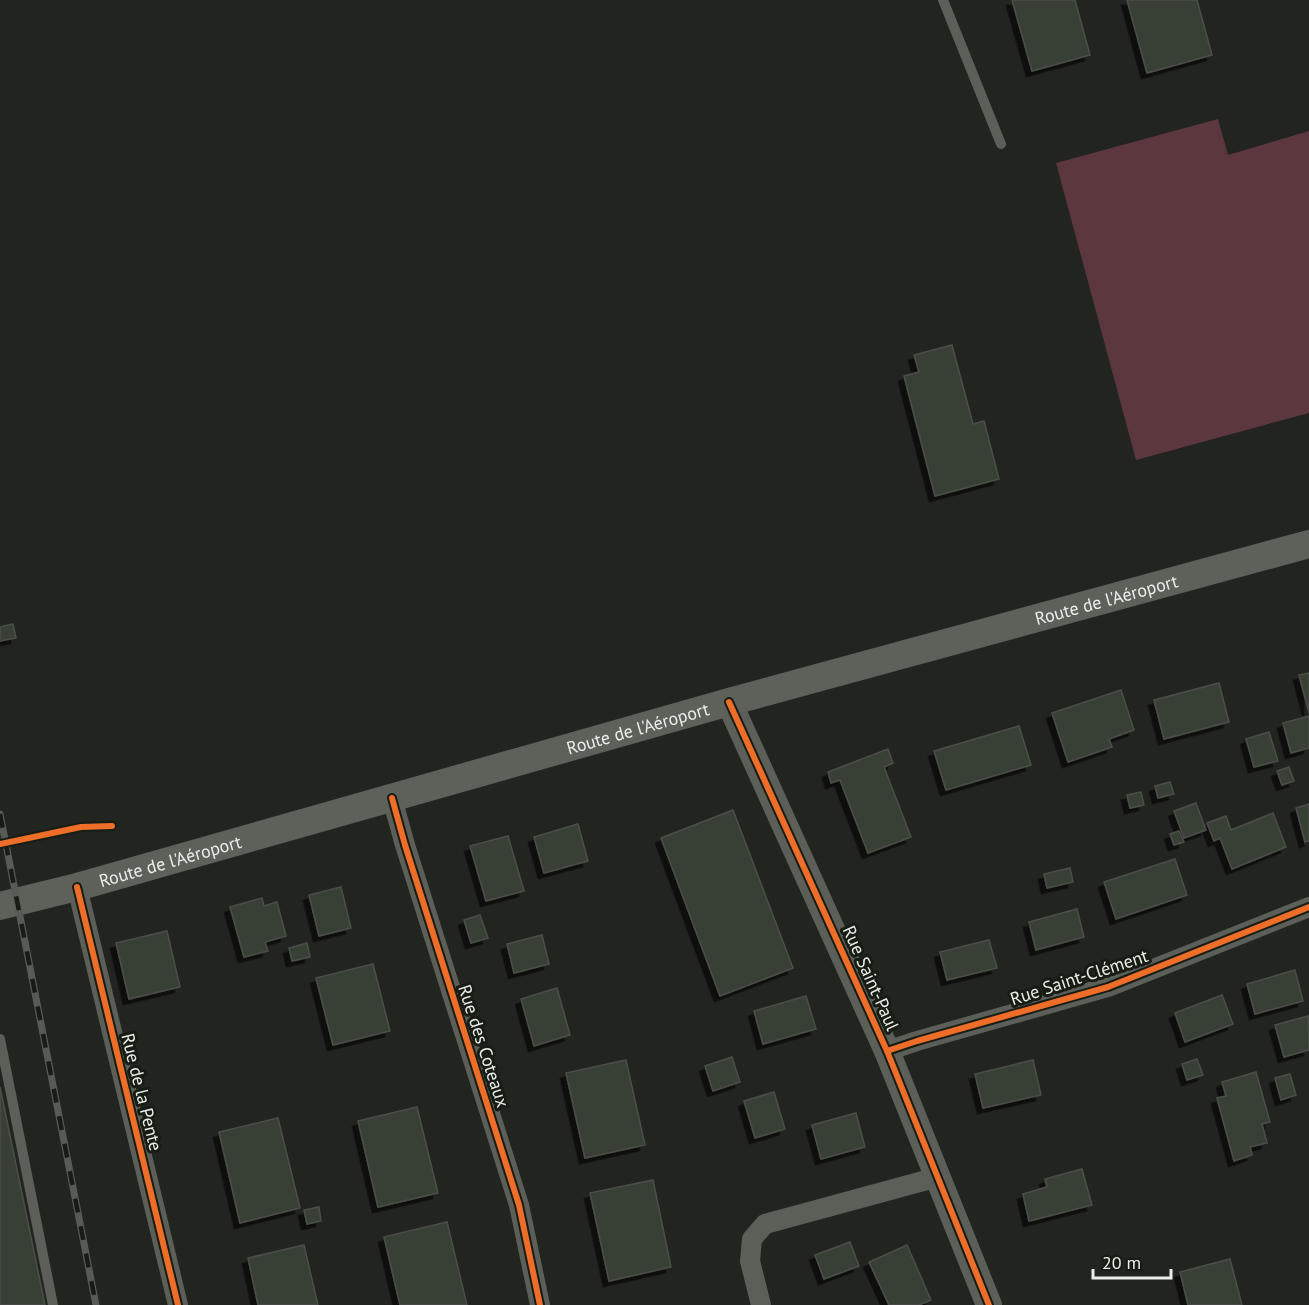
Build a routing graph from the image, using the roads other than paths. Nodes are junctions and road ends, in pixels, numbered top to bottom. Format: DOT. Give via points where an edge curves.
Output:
graph roads {
  1 [pos="943,0"];
  2 [pos="1001,144"];
  3 [pos="1309,544"];
  4 [pos="729,702"];
  5 [pos="392,798"];
  6 [pos="77,887"];
  7 [pos="0,906"];
  8 [pos="1309,907"];
  9 [pos="0,1039"];
  10 [pos="887,1051"];
  11 [pos="938,1177"];
  12 [pos="53,1305"];
  13 [pos="178,1305"];
  14 [pos="540,1305"];
  15 [pos="761,1305"];
  16 [pos="989,1305"];
  1 -- 2 [label="lane"];
  3 -- 4 [label="main road, Route de l'Aéroport"];
  4 -- 5 [label="main road, Route de l'Aéroport"];
  4 -- 10 [label="street, Rue Saint-Paul"];
  5 -- 6 [label="main road, Route de l'Aéroport"];
  5 -- 14 [label="street, Rue des Coteaux" via="519,1205"];
  6 -- 7 [label="main road, Route de l'Aéroport"];
  6 -- 13 [label="street, Rue de la Pente"];
  8 -- 10 [label="street, Rue Saint-Clément" via="1108,987"];
  9 -- 12 [label="lane"];
  10 -- 11 [label="street, Rue Saint-Paul"];
  11 -- 15 [label="street" via="765,1224 752,1239 750,1262"];
  11 -- 16 [label="street, Rue Saint-Paul"];
}
